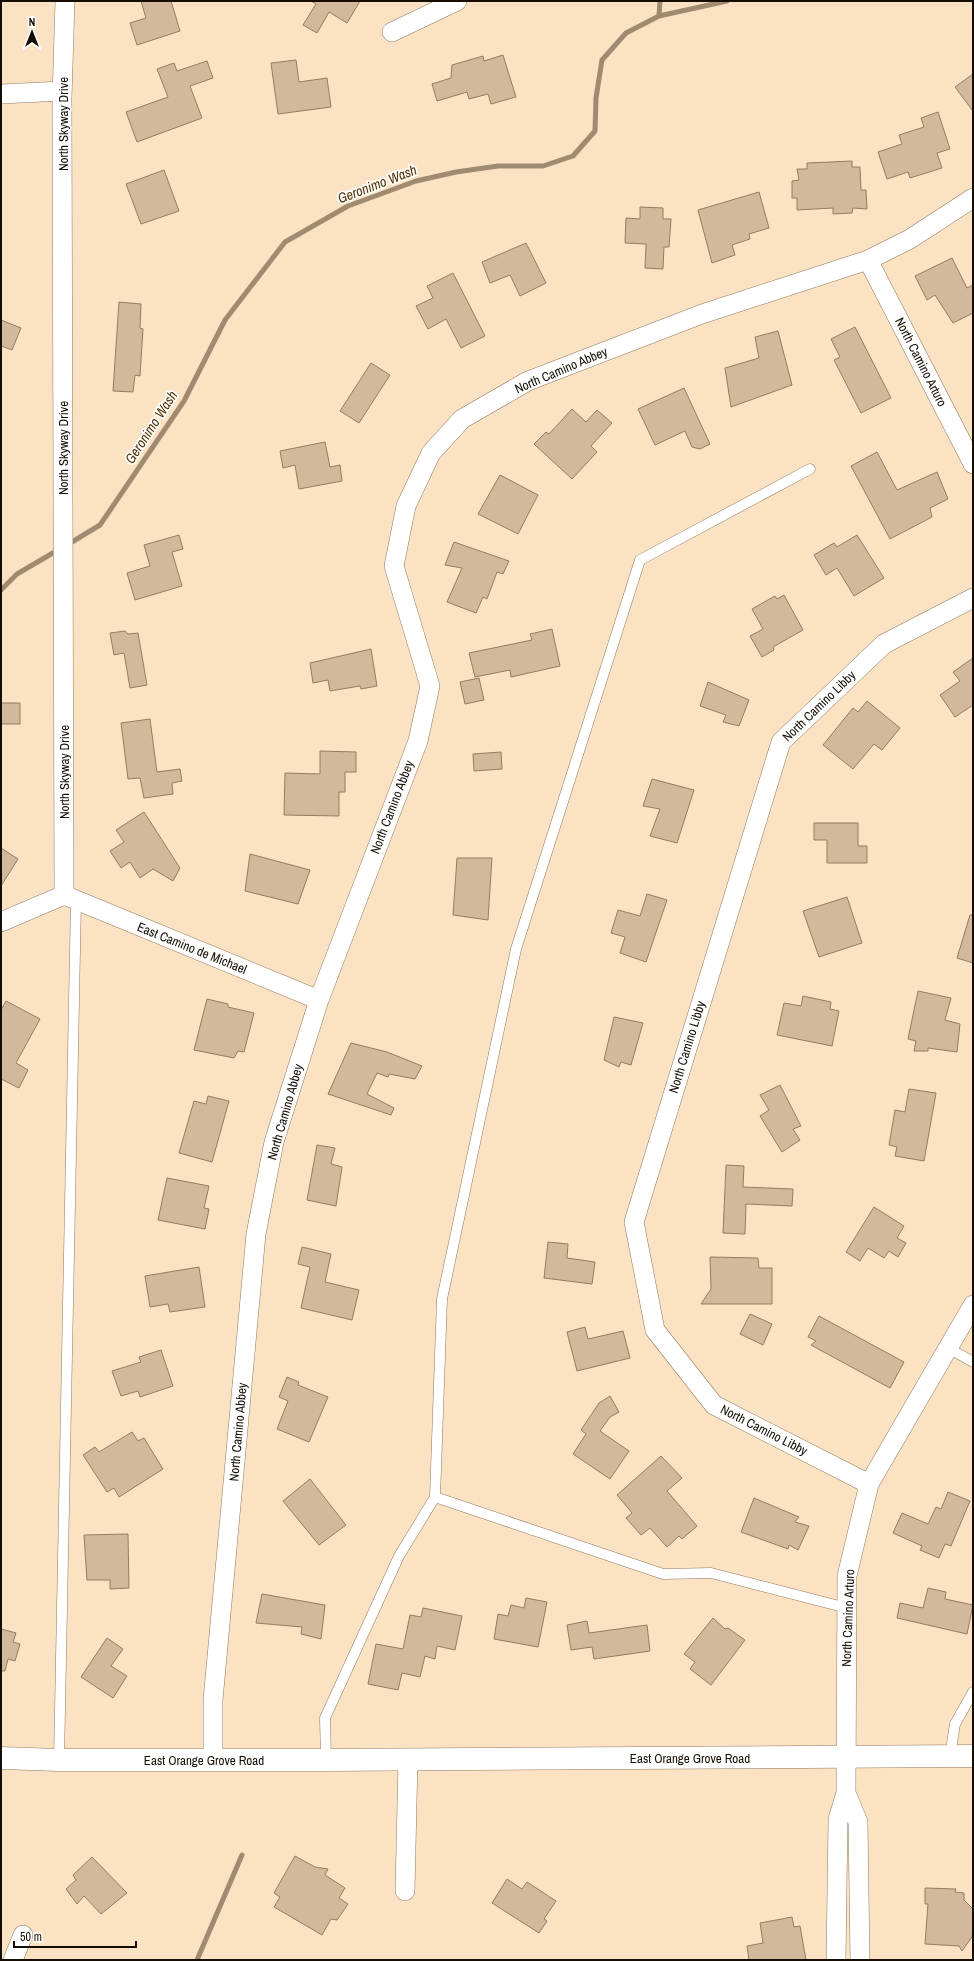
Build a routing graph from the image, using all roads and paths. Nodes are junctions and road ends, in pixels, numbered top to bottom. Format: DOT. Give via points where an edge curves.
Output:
graph roads {
  1 [pos="66,1"];
  2 [pos="457,1"];
  3 [pos="392,32"];
  4 [pos="62,91"];
  5 [pos="1,94"];
  6 [pos="973,198"];
  7 [pos="868,260"];
  8 [pos="973,464"];
  9 [pos="810,469"];
  10 [pos="973,598"];
  11 [pos="70,898"];
  12 [pos="1,922"];
  13 [pos="319,1000"];
  14 [pos="973,1305"];
  15 [pos="948,1348"];
  16 [pos="973,1362"];
  17 [pos="869,1484"];
  18 [pos="435,1497"];
  19 [pos="847,1608"];
  20 [pos="973,1692"];
  21 [pos="950,1756"];
  22 [pos="973,1756"];
  23 [pos="845,1757"];
  24 [pos="1,1758"];
  25 [pos="408,1759"];
  26 [pos="58,1760"];
  27 [pos="213,1760"];
  28 [pos="326,1760"];
  29 [pos="846,1793"];
  30 [pos="405,1891"];
  31 [pos="23,1936"];
  32 [pos="13,1960"];
  33 [pos="836,1960"];
  34 [pos="860,1960"];
  1 -- 4 [label="street, North Skyway Drive"];
  2 -- 3 [label="street"];
  4 -- 5 [label="street"];
  4 -- 11 [label="street, North Skyway Drive"];
  6 -- 7 [label="street, North Camino Abbey" via="910,239"];
  7 -- 8 [label="street, North Camino Arturo"];
  7 -- 13 [label="street, North Camino Abbey" via="702,314 528,381 462,419 431,453 406,506 394,566 430,686 418,740"];
  9 -- 18 [label="lane" via="640,560 516,949 442,1299"];
  10 -- 17 [label="street, North Camino Libby" via="884,644 781,742 634,1222 655,1330 714,1405"];
  11 -- 12 [label="street"];
  11 -- 13 [label="street, East Camino de Michael"];
  11 -- 26 [label="lane"];
  13 -- 27 [label="street, North Camino Abbey" via="274,1142 256,1234 213,1700"];
  14 -- 15 [label="street, North Camino Arturo"];
  15 -- 16 [label="lane"];
  15 -- 17 [label="street, North Camino Arturo"];
  17 -- 19 [label="street, North Camino Arturo" via="847,1576"];
  18 -- 19 [label="lane" via="663,1574 711,1573"];
  18 -- 28 [label="lane" via="399,1556 326,1718"];
  19 -- 23 [label="street, North Camino Arturo"];
  20 -- 21 [label="lane" via="955,1724"];
  21 -- 22 [label="main road, East Orange Grove Road"];
  21 -- 23 [label="main road, East Orange Grove Road"];
  23 -- 25 [label="main road, East Orange Grove Road"];
  23 -- 29 [label="street, North Camino Arturo"];
  24 -- 26 [label="main road, East Orange Grove Road"];
  25 -- 28 [label="main road, East Orange Grove Road"];
  25 -- 30 [label="street"];
  26 -- 27 [label="main road, East Orange Grove Road"];
  27 -- 28 [label="main road, East Orange Grove Road"];
  29 -- 33 [label="street, North Camino Arturo" via="838,1819"];
  29 -- 34 [label="street, North Camino Arturo" via="858,1822"];
  31 -- 32 [label="street"];
}
